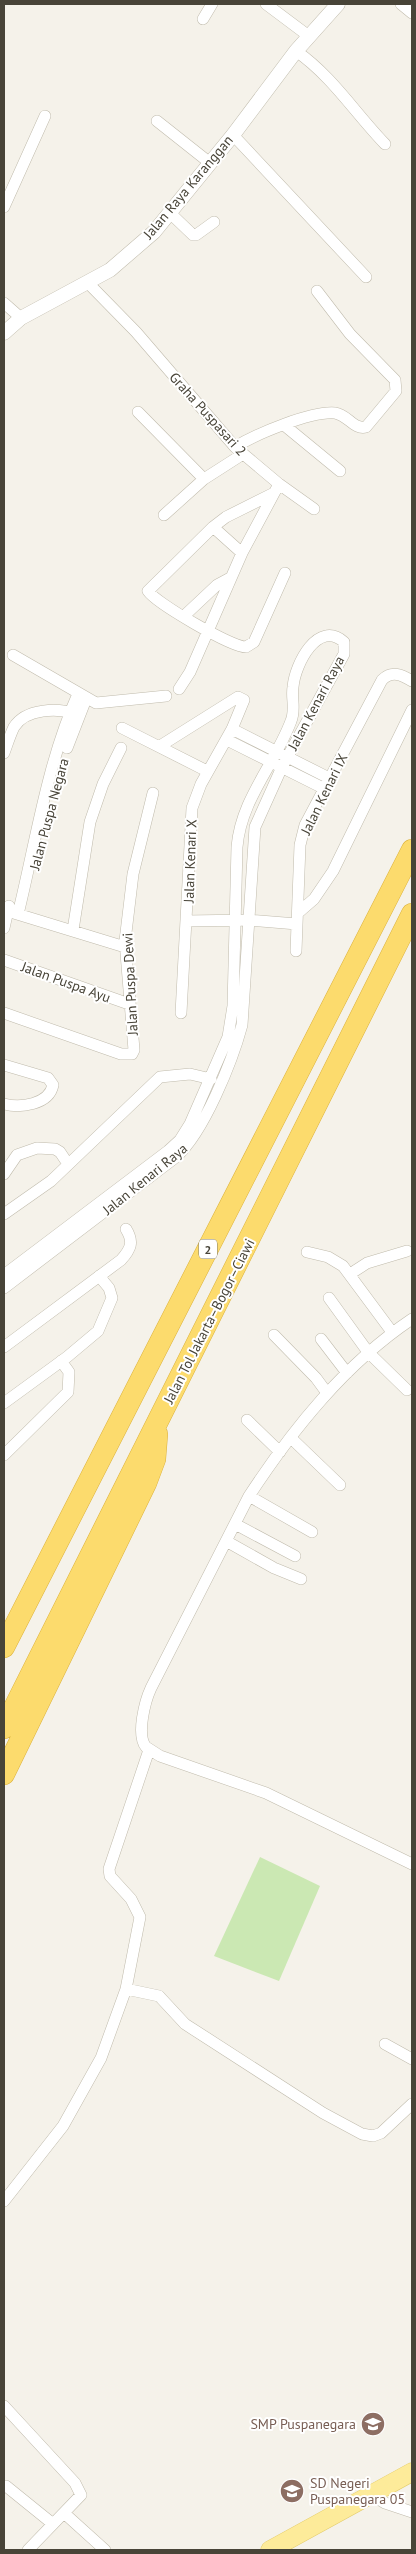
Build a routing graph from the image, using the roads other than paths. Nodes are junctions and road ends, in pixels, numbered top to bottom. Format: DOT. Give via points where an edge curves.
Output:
graph roads {
  1 [pos="212,4"];
  2 [pos="266,4"];
  3 [pos="338,4"];
  4 [pos="401,4"];
  5 [pos="412,13"];
  6 [pos="203,19"];
  7 [pos="310,37"];
  8 [pos="296,51"];
  9 [pos="45,116"];
  10 [pos="157,121"];
  11 [pos="233,135"];
  12 [pos="385,144"];
  13 [pos="210,164"];
  14 [pos="4,207"];
  15 [pos="170,213"];
  16 [pos="214,222"];
  17 [pos="366,277"];
  18 [pos="88,283"];
  19 [pos="317,291"];
  20 [pos="4,303"];
  21 [pos="22,318"];
  22 [pos="4,333"];
  23 [pos="138,412"];
  24 [pos="284,425"];
  25 [pos="239,451"];
  26 [pos="340,471"];
  27 [pos="204,479"];
  28 [pos="276,488"];
  29 [pos="314,508"];
  30 [pos="164,515"];
  31 [pos="213,527"];
  32 [pos="242,553"];
  33 [pos="285,573"];
  34 [pos="230,578"];
  35 [pos="184,616"];
  36 [pos="208,631"];
  37 [pos="13,655"];
  38 [pos="412,681"];
  39 [pos="179,689"];
  40 [pos="82,696"];
  41 [pos="166,696"];
  42 [pos="412,710"];
  43 [pos="74,713"];
  44 [pos="122,728"];
  45 [pos="232,729"];
  46 [pos="226,740"];
  47 [pos="160,746"];
  48 [pos="121,748"];
  49 [pos="276,750"];
  50 [pos="4,753"];
  51 [pos="288,756"];
  52 [pos="270,762"];
  53 [pos="282,767"];
  54 [pos="208,771"];
  55 [pos="328,784"];
  56 [pos="153,793"];
  57 [pos="412,850"];
  58 [pos="14,910"];
  59 [pos="412,914"];
  60 [pos="298,918"];
  61 [pos="234,920"];
  62 [pos="248,920"];
  63 [pos="187,921"];
  64 [pos="4,928"];
  65 [pos="74,928"];
  66 [pos="125,944"];
  67 [pos="296,951"];
  68 [pos="4,960"];
  69 [pos="129,1004"];
  70 [pos="4,1013"];
  71 [pos="181,1013"];
  72 [pos="4,1065"];
  73 [pos="211,1079"];
  74 [pos="210,1093"];
  75 [pos="4,1104"];
  76 [pos="68,1164"];
  77 [pos="158,1165"];
  78 [pos="4,1174"];
  79 [pos="4,1214"];
  80 [pos="126,1230"];
  81 [pos="406,1250"];
  82 [pos="307,1252"];
  83 [pos="350,1274"];
  84 [pos="4,1275"];
  85 [pos="98,1276"];
  86 [pos="4,1288"];
  87 [pos="329,1298"];
  88 [pos="412,1319"];
  89 [pos="392,1332"];
  90 [pos="274,1334"];
  91 [pos="321,1338"];
  92 [pos="4,1347"];
  93 [pos="368,1352"];
  94 [pos="61,1362"];
  95 [pos="347,1373"];
  96 [pos="407,1390"];
  97 [pos="328,1393"];
  98 [pos="4,1403"];
  99 [pos="247,1420"];
  100 [pos="157,1424"];
  101 [pos="291,1438"];
  102 [pos="280,1452"];
  103 [pos="4,1455"];
  104 [pos="340,1485"];
  105 [pos="250,1496"];
  106 [pos="235,1524"];
  107 [pos="312,1532"];
  108 [pos="226,1541"];
  109 [pos="295,1556"];
  110 [pos="301,1579"];
  111 [pos="4,1648"];
  112 [pos="4,1728"];
  113 [pos="149,1750"];
  114 [pos="4,1774"];
  115 [pos="412,1864"];
  116 [pos="126,1989"];
  117 [pos="385,2044"];
  118 [pos="412,2059"];
  119 [pos="412,2104"];
  120 [pos="4,2201"];
  121 [pos="4,2406"];
  122 [pos="412,2472"];
  123 [pos="6,2486"];
  124 [pos="370,2494"];
  125 [pos="412,2512"];
  126 [pos="64,2513"];
  127 [pos="53,2524"];
  128 [pos="28,2550"];
  129 [pos="105,2550"];
  130 [pos="272,2550"];
  1 -- 6 [label="street"];
  2 -- 7 [label="street"];
  3 -- 7 [label="street, Jalan Raya Karanggan"];
  4 -- 5 [label="street"];
  7 -- 8 [label="street, Jalan Raya Karanggan"];
  8 -- 11 [label="street, Jalan Raya Karanggan"];
  8 -- 12 [label="street" via="341,91 359,117"];
  9 -- 14 [label="street"];
  10 -- 13 [label="street"];
  11 -- 13 [label="street, Jalan Raya Karanggan"];
  11 -- 17 [label="street"];
  13 -- 15 [label="street, Jalan Raya Karanggan"];
  15 -- 16 [label="street" via="193,235"];
  15 -- 18 [label="street, Jalan Raya Karanggan" via="130,253"];
  18 -- 21 [label="street, Jalan Raya Karanggan"];
  18 -- 25 [label="street, Graha Puspasari 2" via="136,332"];
  19 -- 24 [label="street" via="350,334 395,380 397,387 366,427 358,427 336,413"];
  20 -- 21 [label="street"];
  21 -- 22 [label="street, Jalan Raya Karanggan"];
  23 -- 27 [label="street"];
  24 -- 25 [label="street" via="258,435"];
  24 -- 26 [label="street"];
  25 -- 27 [label="street"];
  25 -- 28 [label="street, Graha Puspasari 2"];
  27 -- 30 [label="street"];
  28 -- 29 [label="street, Graha Puspasari 2"];
  28 -- 31 [label="street"];
  28 -- 32 [label="street"];
  31 -- 32 [label="street"];
  31 -- 35 [label="street" via="148,589 150,595"];
  32 -- 34 [label="street"];
  33 -- 36 [label="street" via="251,645 233,646"];
  34 -- 35 [label="street" via="217,585"];
  34 -- 36 [label="street"];
  35 -- 36 [label="street"];
  36 -- 39 [label="street"];
  37 -- 40 [label="street"];
  38 -- 55 [label="street, Jalan Kenari IX" via="395,674 382,680"];
  40 -- 41 [label="street" via="101,703"];
  40 -- 43 [label="street"];
  42 -- 60 [label="street" via="334,871"];
  43 -- 50 [label="street" via="50,711 27,716 15,727"];
  43 -- 58 [label="street, Jalan Puspa Negara"];
  44 -- 47 [label="street"];
  45 -- 46 [label="street, Jalan Kenari X"];
  45 -- 47 [label="street, Jalan Kenari X" via="244,698 238,697"];
  45 -- 49 [label="street"];
  46 -- 52 [label="street"];
  46 -- 54 [label="street, Jalan Kenari X"];
  47 -- 54 [label="street"];
  48 -- 65 [label="street" via="103,784 90,822"];
  49 -- 51 [label="street"];
  49 -- 51 [label="street, Jalan Kenari Raya" via="292,720 293,684 298,668 316,640 322,635 333,634 344,642 344,654"];
  49 -- 52 [label="street, Jalan Kenari Raya"];
  51 -- 53 [label="street, Jalan Kenari Raya"];
  51 -- 55 [label="street"];
  52 -- 53 [label="street"];
  52 -- 61 [label="street, Jalan Kenari Raya" via="241,819"];
  53 -- 55 [label="street"];
  53 -- 62 [label="street, Jalan Kenari Raya" via="255,827"];
  54 -- 63 [label="street, Jalan Kenari X" via="192,808"];
  55 -- 60 [label="street, Jalan Kenari IX" via="302,834"];
  56 -- 66 [label="street, Jalan Puspa Dewi" via="133,874"];
  57 -- 111 [label="highway, 2"];
  58 -- 64 [label="street"];
  58 -- 65 [label="street"];
  59 -- 100 [label="highway, Jalan Tol Jakarta–Bogor–Ciawi"];
  60 -- 62 [label="street"];
  60 -- 67 [label="street, Jalan Kenari IX"];
  61 -- 62 [label="street"];
  61 -- 63 [label="street"];
  61 -- 73 [label="street, Jalan Kenari Raya" via="232,1019"];
  62 -- 74 [label="street, Jalan Kenari Raya" via="242,1025 233,1054"];
  63 -- 71 [label="street, Jalan Kenari X"];
  65 -- 66 [label="street"];
  66 -- 69 [label="street, Jalan Puspa Dewi"];
  68 -- 69 [label="street, Jalan Puspa Ayu"];
  69 -- 70 [label="street, Jalan Puspa Dewi" via="134,1050 130,1055"];
  72 -- 75 [label="street" via="51,1079 53,1087 24,1107"];
  73 -- 74 [label="street, Jalan Kenari Raya"];
  73 -- 76 [label="street" via="190,1074 160,1077"];
  74 -- 77 [label="street, Jalan Kenari Raya" via="180,1140"];
  76 -- 78 [label="street" via="55,1148 37,1148 17,1155"];
  76 -- 79 [label="street" via="51,1181"];
  77 -- 84 [label="street, Jalan Kenari Raya"];
  77 -- 86 [label="street, Jalan Kenari Raya"];
  80 -- 85 [label="street" via="132,1241 128,1252"];
  81 -- 83 [label="street" via="367,1263"];
  82 -- 83 [label="street" via="328,1257"];
  83 -- 89 [label="street"];
  85 -- 92 [label="street"];
  85 -- 94 [label="street" via="112,1295 104,1321 98,1331"];
  87 -- 93 [label="street"];
  88 -- 89 [label="street"];
  89 -- 93 [label="street"];
  90 -- 97 [label="street"];
  91 -- 95 [label="street"];
  93 -- 95 [label="street"];
  93 -- 96 [label="street"];
  94 -- 98 [label="street"];
  94 -- 103 [label="street" via="68,1368 70,1377 64,1398"];
  95 -- 97 [label="street"];
  97 -- 101 [label="street"];
  99 -- 102 [label="street"];
  100 -- 112 [label="highway, Jalan Tol Jakarta–Bogor–Ciawi"];
  100 -- 114 [label="highway" via="155,1459 148,1478"];
  101 -- 102 [label="street"];
  101 -- 104 [label="street"];
  102 -- 105 [label="street"];
  105 -- 106 [label="street"];
  105 -- 107 [label="street"];
  106 -- 108 [label="street"];
  106 -- 109 [label="street"];
  108 -- 110 [label="street"];
  108 -- 113 [label="street" via="147,1698 142,1741"];
  113 -- 115 [label="street" via="266,1793"];
  113 -- 116 [label="street" via="109,1869 110,1876 131,1899 140,1917"];
  116 -- 119 [label="street" via="159,1996 185,2024 323,2113 362,2134 373,2136 381,2133"];
  116 -- 120 [label="street" via="101,2058 63,2126"];
  117 -- 118 [label="street"];
  121 -- 126 [label="street" via="80,2490 81,2495"];
  122 -- 124 [label="main road"];
  123 -- 127 [label="street"];
  124 -- 125 [label="street"];
  124 -- 130 [label="main road"];
  126 -- 127 [label="street"];
  126 -- 129 [label="street"];
  127 -- 128 [label="street"];
}
